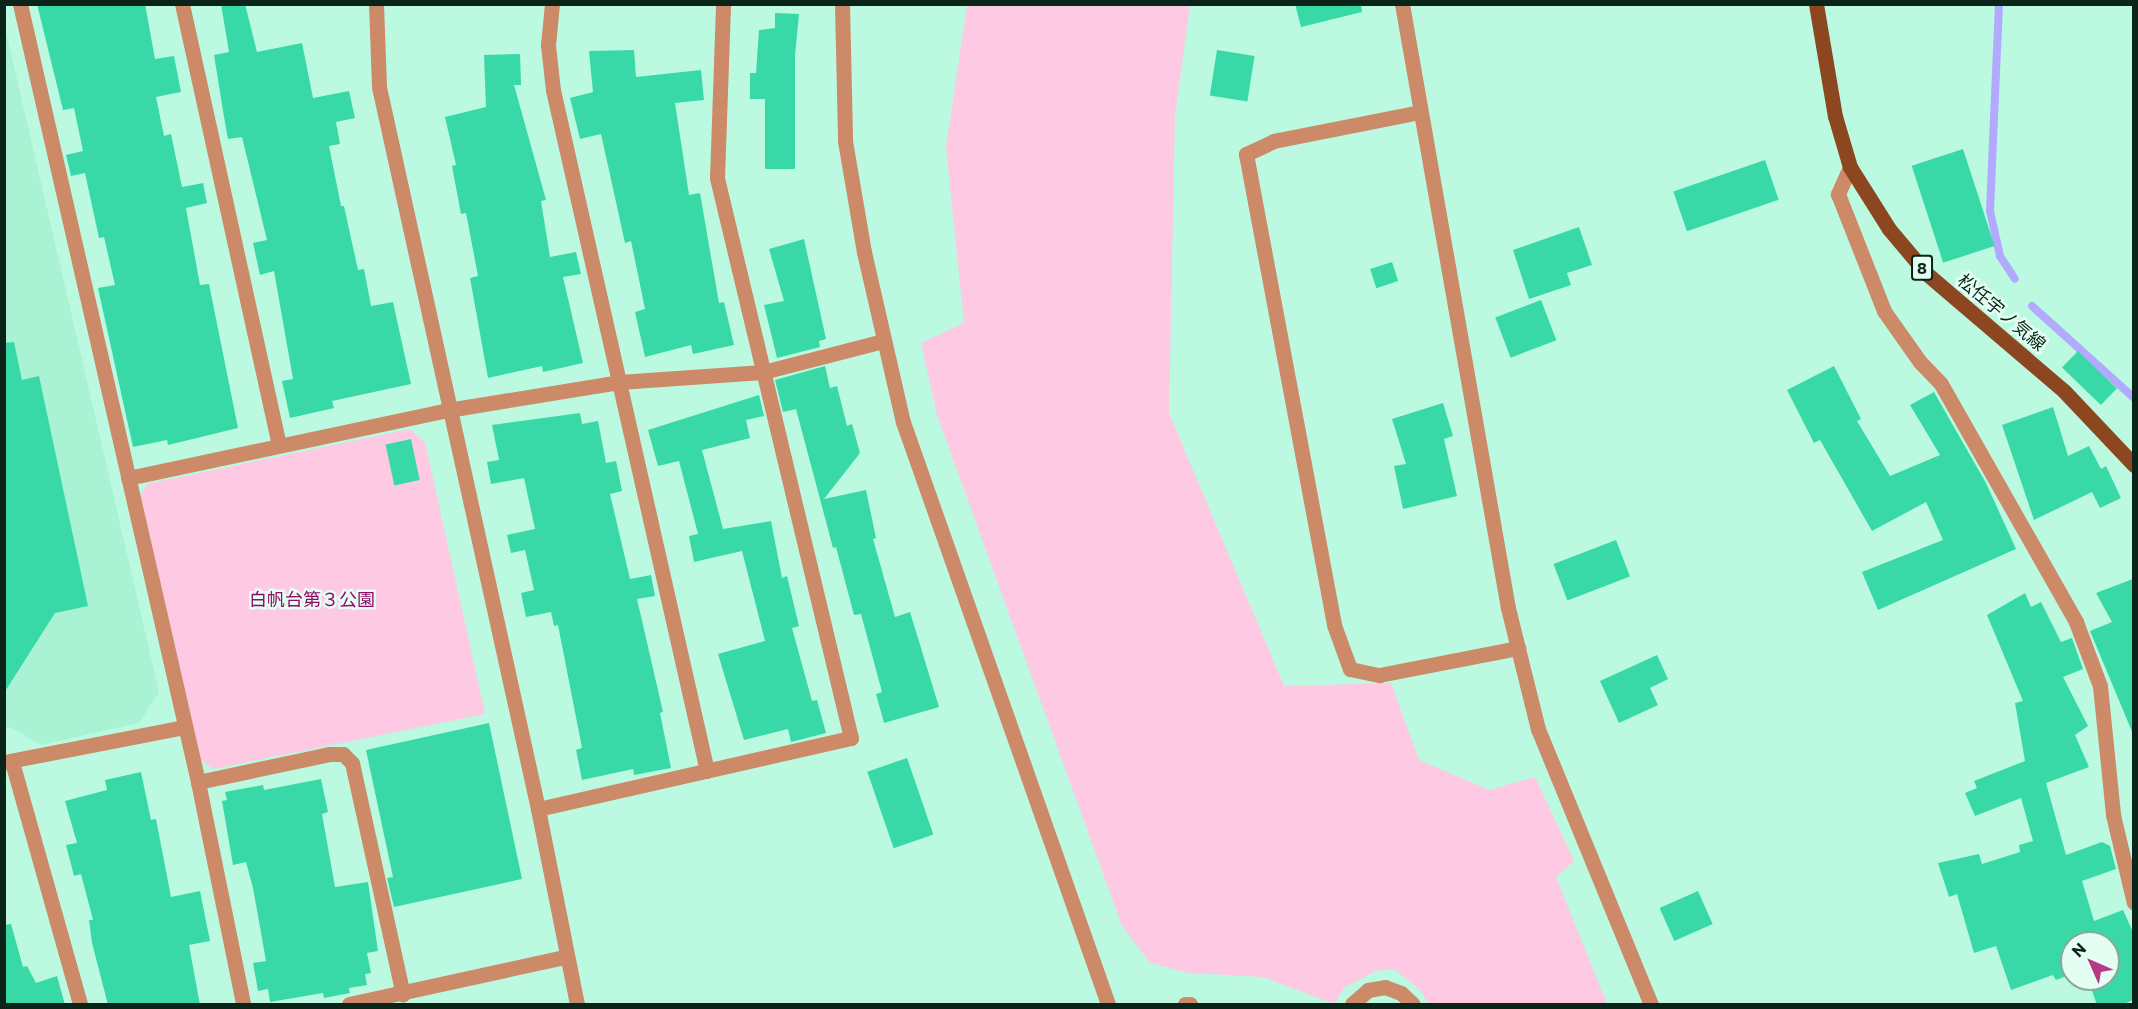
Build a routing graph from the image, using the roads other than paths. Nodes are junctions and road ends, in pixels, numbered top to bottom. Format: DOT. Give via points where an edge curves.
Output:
graph roads {
  1 [pos="20,4"];
  2 [pos="182,4"];
  3 [pos="376,4"];
  4 [pos="552,4"];
  5 [pos="723,4"];
  6 [pos="842,4"];
  7 [pos="1402,4"];
  8 [pos="1816,4"];
  9 [pos="1420,112"];
  10 [pos="1850,167"];
  11 [pos="883,341"];
  12 [pos="764,372"];
  13 [pos="619,382"];
  14 [pos="448,410"];
  15 [pos="279,444"];
  16 [pos="2133,465"];
  17 [pos="128,478"];
  18 [pos="1518,648"];
  19 [pos="184,727"];
  20 [pos="8,762"];
  21 [pos="707,771"];
  22 [pos="198,782"];
  23 [pos="538,809"];
  24 [pos="2133,903"];
  25 [pos="565,957"];
  26 [pos="403,994"];
  27 [pos="80,1005"];
  28 [pos="243,1005"];
  29 [pos="349,1005"];
  30 [pos="577,1005"];
  31 [pos="1108,1005"];
  32 [pos="1185,1005"];
  33 [pos="1190,1005"];
  34 [pos="1352,1005"];
  35 [pos="1413,1005"];
  36 [pos="1651,1005"];
  1 -- 17 [label="street"];
  2 -- 15 [label="street"];
  3 -- 14 [label="street" via="379,87"];
  4 -- 13 [label="street" via="548,45 553,90"];
  5 -- 12 [label="street" via="717,178"];
  6 -- 11 [label="street" via="845,141"];
  7 -- 9 [label="street"];
  8 -- 10 [label="main road, 松任宇ノ気線 / 8" via="1835,116"];
  9 -- 18 [label="street"];
  9 -- 18 [label="street" via="1274,141 1246,154 1248,166 1334,626 1350,669 1379,675"];
  10 -- 16 [label="main road, 松任宇ノ気線 / 8" via="1889,229 1927,274 2064,391"];
  10 -- 24 [label="street" via="1838,194 1884,311 1920,362 1941,384 2080,632 2100,686 2113,815"];
  11 -- 12 [label="street"];
  11 -- 31 [label="street" via="903,422"];
  12 -- 13 [label="street"];
  12 -- 21 [label="street" via="851,738"];
  13 -- 14 [label="street"];
  13 -- 21 [label="street"];
  14 -- 15 [label="street"];
  14 -- 23 [label="street"];
  15 -- 17 [label="street"];
  17 -- 19 [label="street"];
  18 -- 36 [label="street" via="1538,729"];
  19 -- 20 [label="street"];
  19 -- 22 [label="street"];
  20 -- 27 [label="street"];
  21 -- 23 [label="street"];
  22 -- 26 [label="street" via="330,754 343,754 352,763"];
  22 -- 28 [label="street"];
  23 -- 25 [label="street"];
  25 -- 26 [label="street"];
  25 -- 30 [label="street"];
  26 -- 29 [label="street"];
  32 -- 33 [label="street"];
  34 -- 35 [label="street" via="1368,990 1385,987 1401,993"];
}
